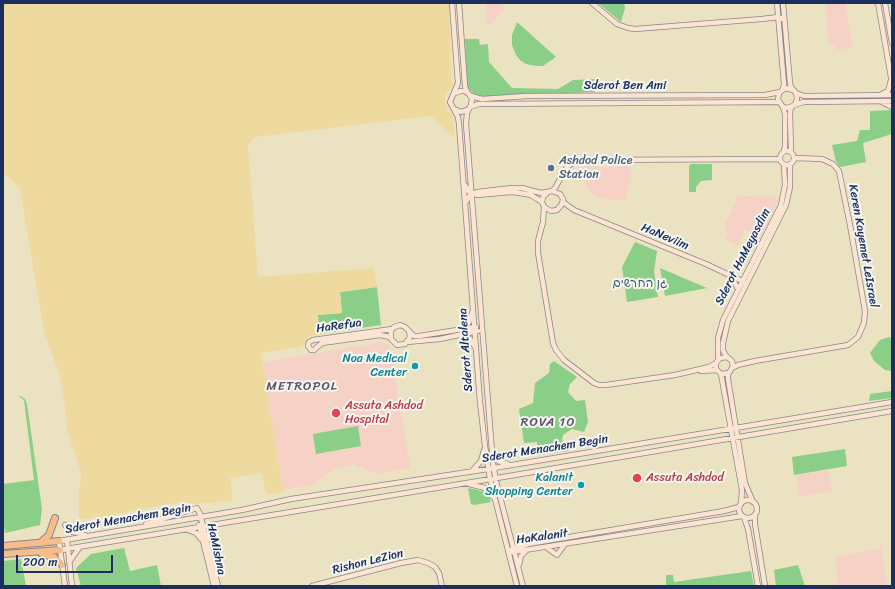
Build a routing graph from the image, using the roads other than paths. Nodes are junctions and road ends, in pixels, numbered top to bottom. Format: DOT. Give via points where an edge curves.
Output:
graph roads {
  1 [pos="452,3"];
  2 [pos="459,3"];
  3 [pos="592,3"];
  4 [pos="777,3"];
  5 [pos="783,3"];
  6 [pos="878,3"];
  7 [pos="885,3"];
  8 [pos="779,19"];
  9 [pos="784,19"];
  10 [pos="892,43"];
  11 [pos="892,81"];
  12 [pos="781,90"];
  13 [pos="795,92"];
  14 [pos="454,93"];
  15 [pos="469,94"];
  16 [pos="879,95"];
  17 [pos="892,95"];
  18 [pos="876,101"];
  19 [pos="892,101"];
  20 [pos="778,102"];
  21 [pos="793,106"];
  22 [pos="783,107"];
  23 [pos="892,107"];
  24 [pos="470,108"];
  25 [pos="454,109"];
  26 [pos="784,151"];
  27 [pos="791,151"];
  28 [pos="794,158"];
  29 [pos="780,159"];
  30 [pos="790,164"];
  31 [pos="784,165"];
  32 [pos="471,179"];
  33 [pos="560,180"];
  34 [pos="464,182"];
  35 [pos="550,191"];
  36 [pos="484,193"];
  37 [pos="472,194"];
  38 [pos="560,194"];
  39 [pos="563,202"];
  40 [pos="466,204"];
  41 [pos="543,204"];
  42 [pos="559,209"];
  43 [pos="574,210"];
  44 [pos="474,211"];
  45 [pos="551,211"];
  46 [pos="543,222"];
  47 [pos="731,276"];
  48 [pos="745,282"];
  49 [pos="738,290"];
  50 [pos="473,308"];
  51 [pos="475,327"];
  52 [pos="392,329"];
  53 [pos="462,329"];
  54 [pos="482,329"];
  55 [pos="409,331"];
  56 [pos="475,333"];
  57 [pos="460,335"];
  58 [pos="390,337"];
  59 [pos="407,342"];
  60 [pos="476,350"];
  61 [pos="729,359"];
  62 [pos="717,361"];
  63 [pos="755,361"];
  64 [pos="732,368"];
  65 [pos="717,370"];
  66 [pos="690,372"];
  67 [pos="728,373"];
  68 [pos="721,374"];
  69 [pos="892,402"];
  70 [pos="892,411"];
  71 [pos="734,428"];
  72 [pos="736,437"];
  73 [pos="485,446"];
  74 [pos="492,454"];
  75 [pos="511,465"];
  76 [pos="493,468"];
  77 [pos="488,469"];
  78 [pos="472,471"];
  79 [pos="493,479"];
  80 [pos="466,483"];
  81 [pos="495,500"];
  82 [pos="753,502"];
  83 [pos="740,505"];
  84 [pos="755,515"];
  85 [pos="201,517"];
  86 [pos="743,517"];
  87 [pos="55,518"];
  88 [pos="218,524"];
  89 [pos="65,525"];
  90 [pos="201,527"];
  91 [pos="135,528"];
  92 [pos="184,529"];
  93 [pos="88,536"];
  94 [pos="511,538"];
  95 [pos="67,540"];
  96 [pos="59,541"];
  97 [pos="205,542"];
  98 [pos="40,543"];
  99 [pos="528,544"];
  100 [pos="565,544"];
  101 [pos="3,546"];
  102 [pos="546,547"];
  103 [pos="79,548"];
  104 [pos="68,549"];
  105 [pos="60,550"];
  106 [pos="514,550"];
  107 [pos="526,550"];
  108 [pos="35,552"];
  109 [pos="508,552"];
  110 [pos="3,554"];
  111 [pos="66,564"];
  112 [pos="519,570"];
  113 [pos="66,586"];
  114 [pos="72,586"];
  115 [pos="214,586"];
  116 [pos="218,586"];
  117 [pos="312,586"];
  118 [pos="442,586"];
  119 [pos="517,586"];
  120 [pos="523,586"];
  121 [pos="758,586"];
  122 [pos="765,586"];
  1 -- 14 [label="main road" via="458,78 458,86"];
  2 -- 15 [label="main road" via="465,86"];
  3 -- 8 [label="main road" via="610,19 628,28"];
  4 -- 8 [label="main road"];
  5 -- 9 [label="main road"];
  6 -- 11 [label="main road"];
  7 -- 10 [label="main road"];
  8 -- 9 [label="main road"];
  8 -- 12 [label="main road" via="784,84"];
  9 -- 13 [label="main road" via="790,83"];
  11 -- 16 [label="main road" via="888,90"];
  12 -- 13 [label="main road" via="788,88"];
  12 -- 15 [label="main road, Sderot Ben Ami" via="764,95 527,96 482,99"];
  12 -- 20 [label="main road"];
  13 -- 16 [label="main road" via="804,96"];
  13 -- 21 [label="main road" via="797,101"];
  14 -- 15 [label="main road" via="461,91"];
  14 -- 25 [label="main road" via="450,102"];
  15 -- 24 [label="main road" via="472,101"];
  16 -- 17 [label="main road"];
  18 -- 19 [label="main road"];
  18 -- 21 [label="main road" via="804,102"];
  18 -- 23 [label="main road"];
  20 -- 22 [label="main road"];
  20 -- 24 [label="main road, Sderot Ben Ami" via="479,104"];
  21 -- 22 [label="main road"];
  21 -- 27 [label="main road" via="790,113"];
  22 -- 26 [label="main road"];
  24 -- 25 [label="main road" via="461,112"];
  24 -- 32 [label="main road, Sderot Altalena" via="466,124"];
  25 -- 34 [label="main road, Sderot Altalena" via="459,124"];
  26 -- 27 [label="main road"];
  26 -- 29 [label="main road"];
  27 -- 28 [label="main road"];
  28 -- 30 [label="main road"];
  28 -- 63 [label="main road, Keren Kayemet LeIsrael" via="822,159 840,171 865,311 864,323 858,336 848,345"];
  29 -- 31 [label="main road"];
  29 -- 33 [label="main road" via="583,160 567,167"];
  30 -- 31 [label="main road"];
  30 -- 48 [label="main road, Sderot HaMeyasdim" via="790,187 786,205"];
  31 -- 48 [label="main road, Sderot HaMeyasdim" via="785,185 781,204"];
  32 -- 36 [label="main road"];
  32 -- 37 [label="main road, Sderot Altalena"];
  33 -- 35 [label="main road"];
  33 -- 38 [label="main road"];
  34 -- 37 [label="main road"];
  34 -- 40 [label="main road, Sderot Altalena"];
  35 -- 36 [label="main road" via="541,193 512,188"];
  35 -- 38 [label="main road"];
  35 -- 41 [label="main road" via="543,197"];
  36 -- 37 [label="main road"];
  36 -- 41 [label="main road" via="526,193 535,196"];
  36 -- 44 [label="main road" via="477,200"];
  37 -- 40 [label="main road"];
  37 -- 44 [label="main road, Sderot Altalena"];
  38 -- 39 [label="main road"];
  39 -- 42 [label="main road"];
  39 -- 43 [label="main road, HaNeviim"];
  40 -- 50 [label="main road, Sderot Altalena"];
  41 -- 45 [label="main road"];
  41 -- 46 [label="main road"];
  42 -- 43 [label="main road, HaNeviim"];
  42 -- 45 [label="main road"];
  43 -- 47 [label="main road, HaNeviim"];
  44 -- 54 [label="main road, Sderot Altalena"];
  45 -- 46 [label="main road"];
  46 -- 66 [label="main road" via="538,253 553,343 562,358 599,385"];
  47 -- 48 [label="main road, HaNeviim"];
  47 -- 49 [label="main road"];
  48 -- 49 [label="main road, Sderot HaMeyasdim"];
  48 -- 61 [label="main road, Sderot HaMeyasdim" via="725,332 723,350"];
  49 -- 62 [label="main road, Sderot HaMeyasdim" via="720,330"];
  50 -- 51 [label="main road, Sderot Altalena"];
  50 -- 53 [label="main road" via="469,322"];
  51 -- 53 [label="main road"];
  51 -- 54 [label="main road"];
  51 -- 56 [label="main road, Sderot Altalena"];
  52 -- 55 [label="main road" via="402,325"];
  52 -- 58 [label="main road"];
  52 -- 58 [label="main road, HaRefua" via="313,340 308,346 313,350 322,343 380,335"];
  53 -- 55 [label="main road" via="419,336 414,336"];
  54 -- 56 [label="main road"];
  54 -- 74 [label="main road, Sderot Altalena"];
  55 -- 59 [label="main road" via="410,337"];
  56 -- 57 [label="main road"];
  56 -- 60 [label="main road, Sderot Altalena"];
  57 -- 59 [label="main road"];
  57 -- 60 [label="main road" via="470,339"];
  58 -- 59 [label="main road" via="397,345"];
  60 -- 73 [label="main road, Sderot Altalena"];
  61 -- 62 [label="main road" via="722,357"];
  61 -- 63 [label="main road, Keren Kayemet LeIsrael" via="737,362"];
  61 -- 64 [label="main road"];
  62 -- 65 [label="main road"];
  62 -- 66 [label="main road" via="708,367"];
  63 -- 64 [label="main road, Keren Kayemet LeIsrael"];
  64 -- 67 [label="main road"];
  65 -- 66 [label="main road"];
  65 -- 68 [label="main road"];
  67 -- 68 [label="main road"];
  67 -- 71 [label="main road"];
  68 -- 71 [label="main road"];
  69 -- 71 [label="main road, Sderot Menachem Begin"];
  70 -- 72 [label="main road, Sderot Menachem Begin"];
  71 -- 72 [label="main road"];
  71 -- 75 [label="main road, Sderot Menachem Begin"];
  72 -- 79 [label="main road, Sderot Menachem Begin"];
  72 -- 82 [label="main road" via="745,483"];
  72 -- 83 [label="main road" via="742,490"];
  73 -- 77 [label="main road, Sderot Altalena"];
  73 -- 78 [label="main road" via="481,461"];
  74 -- 75 [label="main road" via="498,461"];
  74 -- 76 [label="main road, Sderot Altalena"];
  75 -- 76 [label="main road, Sderot Menachem Begin"];
  76 -- 77 [label="main road, Sderot Menachem Begin"];
  76 -- 79 [label="main road, Sderot Altalena"];
  77 -- 78 [label="main road, Sderot Menachem Begin"];
  77 -- 79 [label="main road, Sderot Altalena"];
  78 -- 85 [label="main road, Sderot Menachem Begin" via="291,499"];
  79 -- 80 [label="main road, Sderot Menachem Begin"];
  79 -- 81 [label="main road, Sderot Altalena"];
  79 -- 94 [label="main road, Sderot Altalena"];
  80 -- 81 [label="main road" via="485,488"];
  80 -- 88 [label="main road, Sderot Menachem Begin"];
  81 -- 109 [label="main road, Sderot Altalena"];
  82 -- 83 [label="main road" via="745,501"];
  82 -- 84 [label="main road" via="756,508"];
  83 -- 86 [label="main road" via="739,511"];
  83 -- 99 [label="main road, HaKalanit" via="724,511"];
  84 -- 86 [label="main road"];
  84 -- 122 [label="main road"];
  85 -- 90 [label="main road, HaMishna"];
  85 -- 91 [label="main road, Sderot Menachem Begin"];
  85 -- 91 [label="main road" via="197,508"];
  86 -- 100 [label="main road, HaKalanit"];
  86 -- 121 [label="main road" via="748,528"];
  87 -- 98 [label="highway" via="49,535"];
  88 -- 90 [label="main road, Sderot Menachem Begin"];
  88 -- 97 [label="main road" via="210,531"];
  89 -- 93 [label="main road" via="76,533"];
  90 -- 92 [label="main road, Sderot Menachem Begin"];
  90 -- 97 [label="main road, HaMishna"];
  91 -- 93 [label="main road, Sderot Menachem Begin"];
  92 -- 97 [label="main road" via="196,533"];
  92 -- 103 [label="main road, Sderot Menachem Begin"];
  93 -- 95 [label="main road, Sderot Menachem Begin"];
  94 -- 99 [label="main road" via="517,543"];
  94 -- 106 [label="main road, Sderot Altalena"];
  95 -- 96 [label="main road, Sderot Menachem Begin"];
  95 -- 104 [label="main road"];
  96 -- 98 [label="highway"];
  96 -- 105 [label="main road"];
  97 -- 115 [label="main road, HaMishna"];
  97 -- 116 [label="main road, HaMishna"];
  98 -- 101 [label="highway"];
  99 -- 106 [label="main road, HaKalanit"];
  100 -- 102 [label="main road, HaKalanit"];
  100 -- 102 [label="main road" via="557,555"];
  102 -- 107 [label="main road, HaKalanit"];
  103 -- 104 [label="main road, Sderot Menachem Begin"];
  103 -- 111 [label="main road"];
  104 -- 105 [label="main road, Sderot Menachem Begin"];
  104 -- 111 [label="main road"];
  105 -- 108 [label="highway"];
  105 -- 111 [label="main road"];
  106 -- 107 [label="main road, HaKalanit"];
  106 -- 109 [label="main road, HaKalanit"];
  106 -- 112 [label="main road, Sderot Altalena"];
  107 -- 112 [label="main road" via="520,557"];
  108 -- 110 [label="highway"];
  108 -- 111 [label="highway" via="51,556"];
  109 -- 119 [label="main road, Sderot Altalena"];
  111 -- 113 [label="main road"];
  111 -- 114 [label="main road"];
  112 -- 120 [label="main road, Sderot Altalena"];
  117 -- 118 [label="main road, Rishon LeZion" via="415,560 428,563 438,572"];
}
